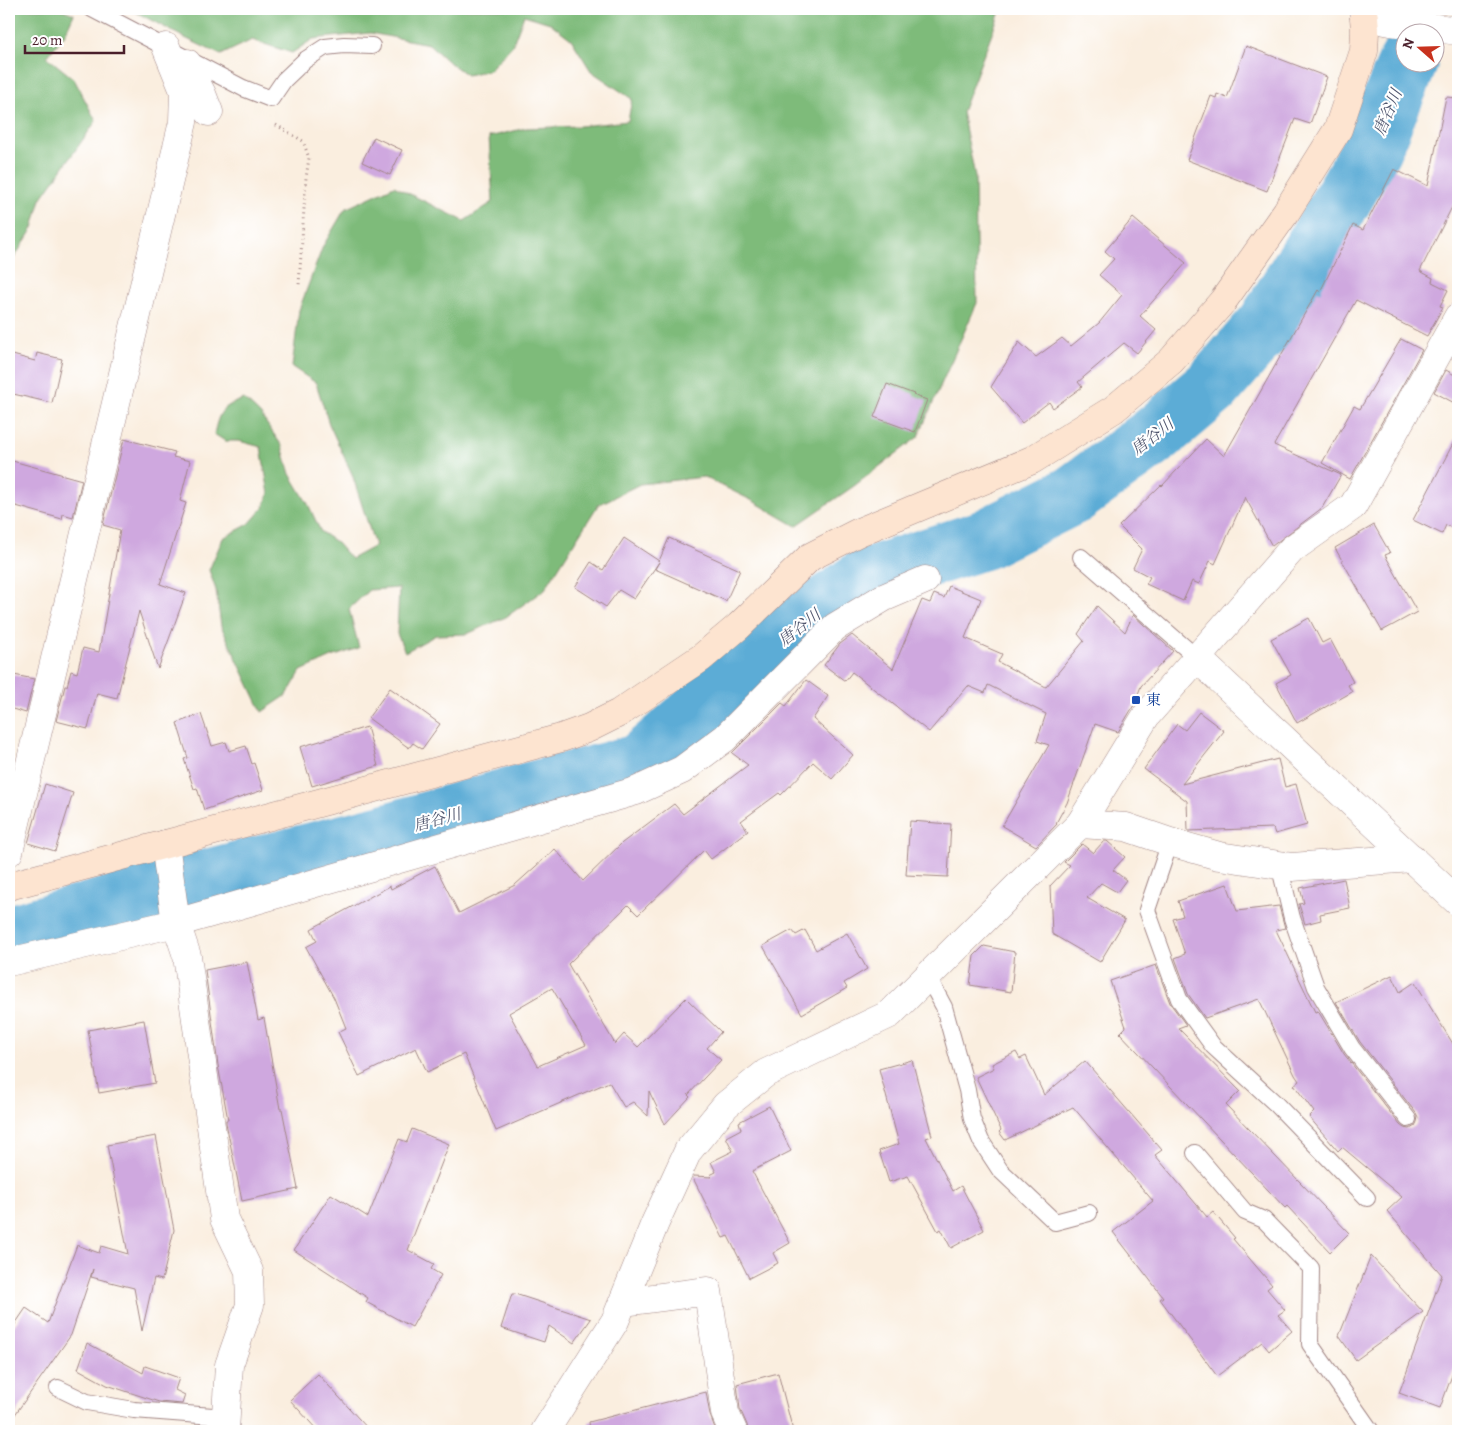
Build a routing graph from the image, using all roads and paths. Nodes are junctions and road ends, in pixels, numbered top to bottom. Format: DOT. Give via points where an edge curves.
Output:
graph roads {
  1 [pos="92,9"];
  2 [pos="1363,13"];
  3 [pos="1451,30"];
  4 [pos="372,46"];
  5 [pos="176,52"];
  6 [pos="243,88"];
  7 [pos="209,112"];
  8 [pos="299,285"];
  9 [pos="1458,317"];
  10 [pos="1448,360"];
  11 [pos="1081,556"];
  12 [pos="925,580"];
  13 [pos="1197,658"];
  14 [pos="1080,824"];
  15 [pos="1170,842"];
  16 [pos="165,844"];
  17 [pos="9,852"];
  18 [pos="1279,864"];
  19 [pos="1420,866"];
  20 [pos="1458,874"];
  21 [pos="11,877"];
  22 [pos="1458,902"];
  23 [pos="176,923"];
  24 [pos="9,962"];
  25 [pos="928,977"];
  26 [pos="1408,1120"];
  27 [pos="1195,1153"];
  28 [pos="1367,1198"];
  29 [pos="1089,1213"];
  30 [pos="623,1302"];
  31 [pos="58,1388"];
  32 [pos="225,1424"];
  33 [pos="545,1431"];
  34 [pos="733,1431"];
  35 [pos="1371,1431"];
  1 -- 5 [label="lane"];
  2 -- 3 [label="street" via="1391,22"];
  2 -- 16 [label="street" via="1364,51 1338,129 1286,212 1223,301 1172,361 1114,409 1032,460 859,532 810,557 701,658 589,728 552,741"];
  4 -- 6 [label="lane" via="325,47 291,73 271,99"];
  5 -- 6 [label="lane"];
  5 -- 7 [label="street" via="190,71"];
  5 -- 17 [label="street" via="184,91 183,122"];
  6 -- 8 [label="path" via="252,108 303,141 308,158"];
  9 -- 10 [label="street"];
  10 -- 13 [label="street" via="1353,506 1292,549"];
  11 -- 13 [label="lane"];
  12 -- 23 [label="street" via="883,598 835,627 725,738 682,770 659,781 636,791"];
  13 -- 14 [label="street" via="1146,716"];
  13 -- 19 [label="street"];
  14 -- 15 [label="street" via="1126,827"];
  14 -- 25 [label="street"];
  15 -- 18 [label="street" via="1219,856"];
  15 -- 28 [label="lane" via="1147,910 1179,999 1212,1046 1275,1103"];
  16 -- 21 [label="street"];
  16 -- 23 [label="street"];
  18 -- 19 [label="street" via="1292,867"];
  18 -- 26 [label="lane" via="1292,918 1316,987 1352,1048"];
  19 -- 20 [label="street"];
  19 -- 22 [label="street"];
  23 -- 24 [label="street"];
  23 -- 32 [label="street" via="187,956 224,1219 249,1271 250,1305 229,1364"];
  25 -- 29 [label="lane" via="944,1007 972,1119 981,1141 1000,1170 1055,1222"];
  25 -- 30 [label="street" via="890,1014 766,1074 726,1105 688,1151"];
  27 -- 35 [label="lane" via="1245,1212 1264,1220 1311,1268 1310,1344"];
  30 -- 33 [label="street" via="615,1321"];
  30 -- 34 [label="street" via="708,1290 725,1413"];
  31 -- 32 [label="lane" via="88,1402"];
}
